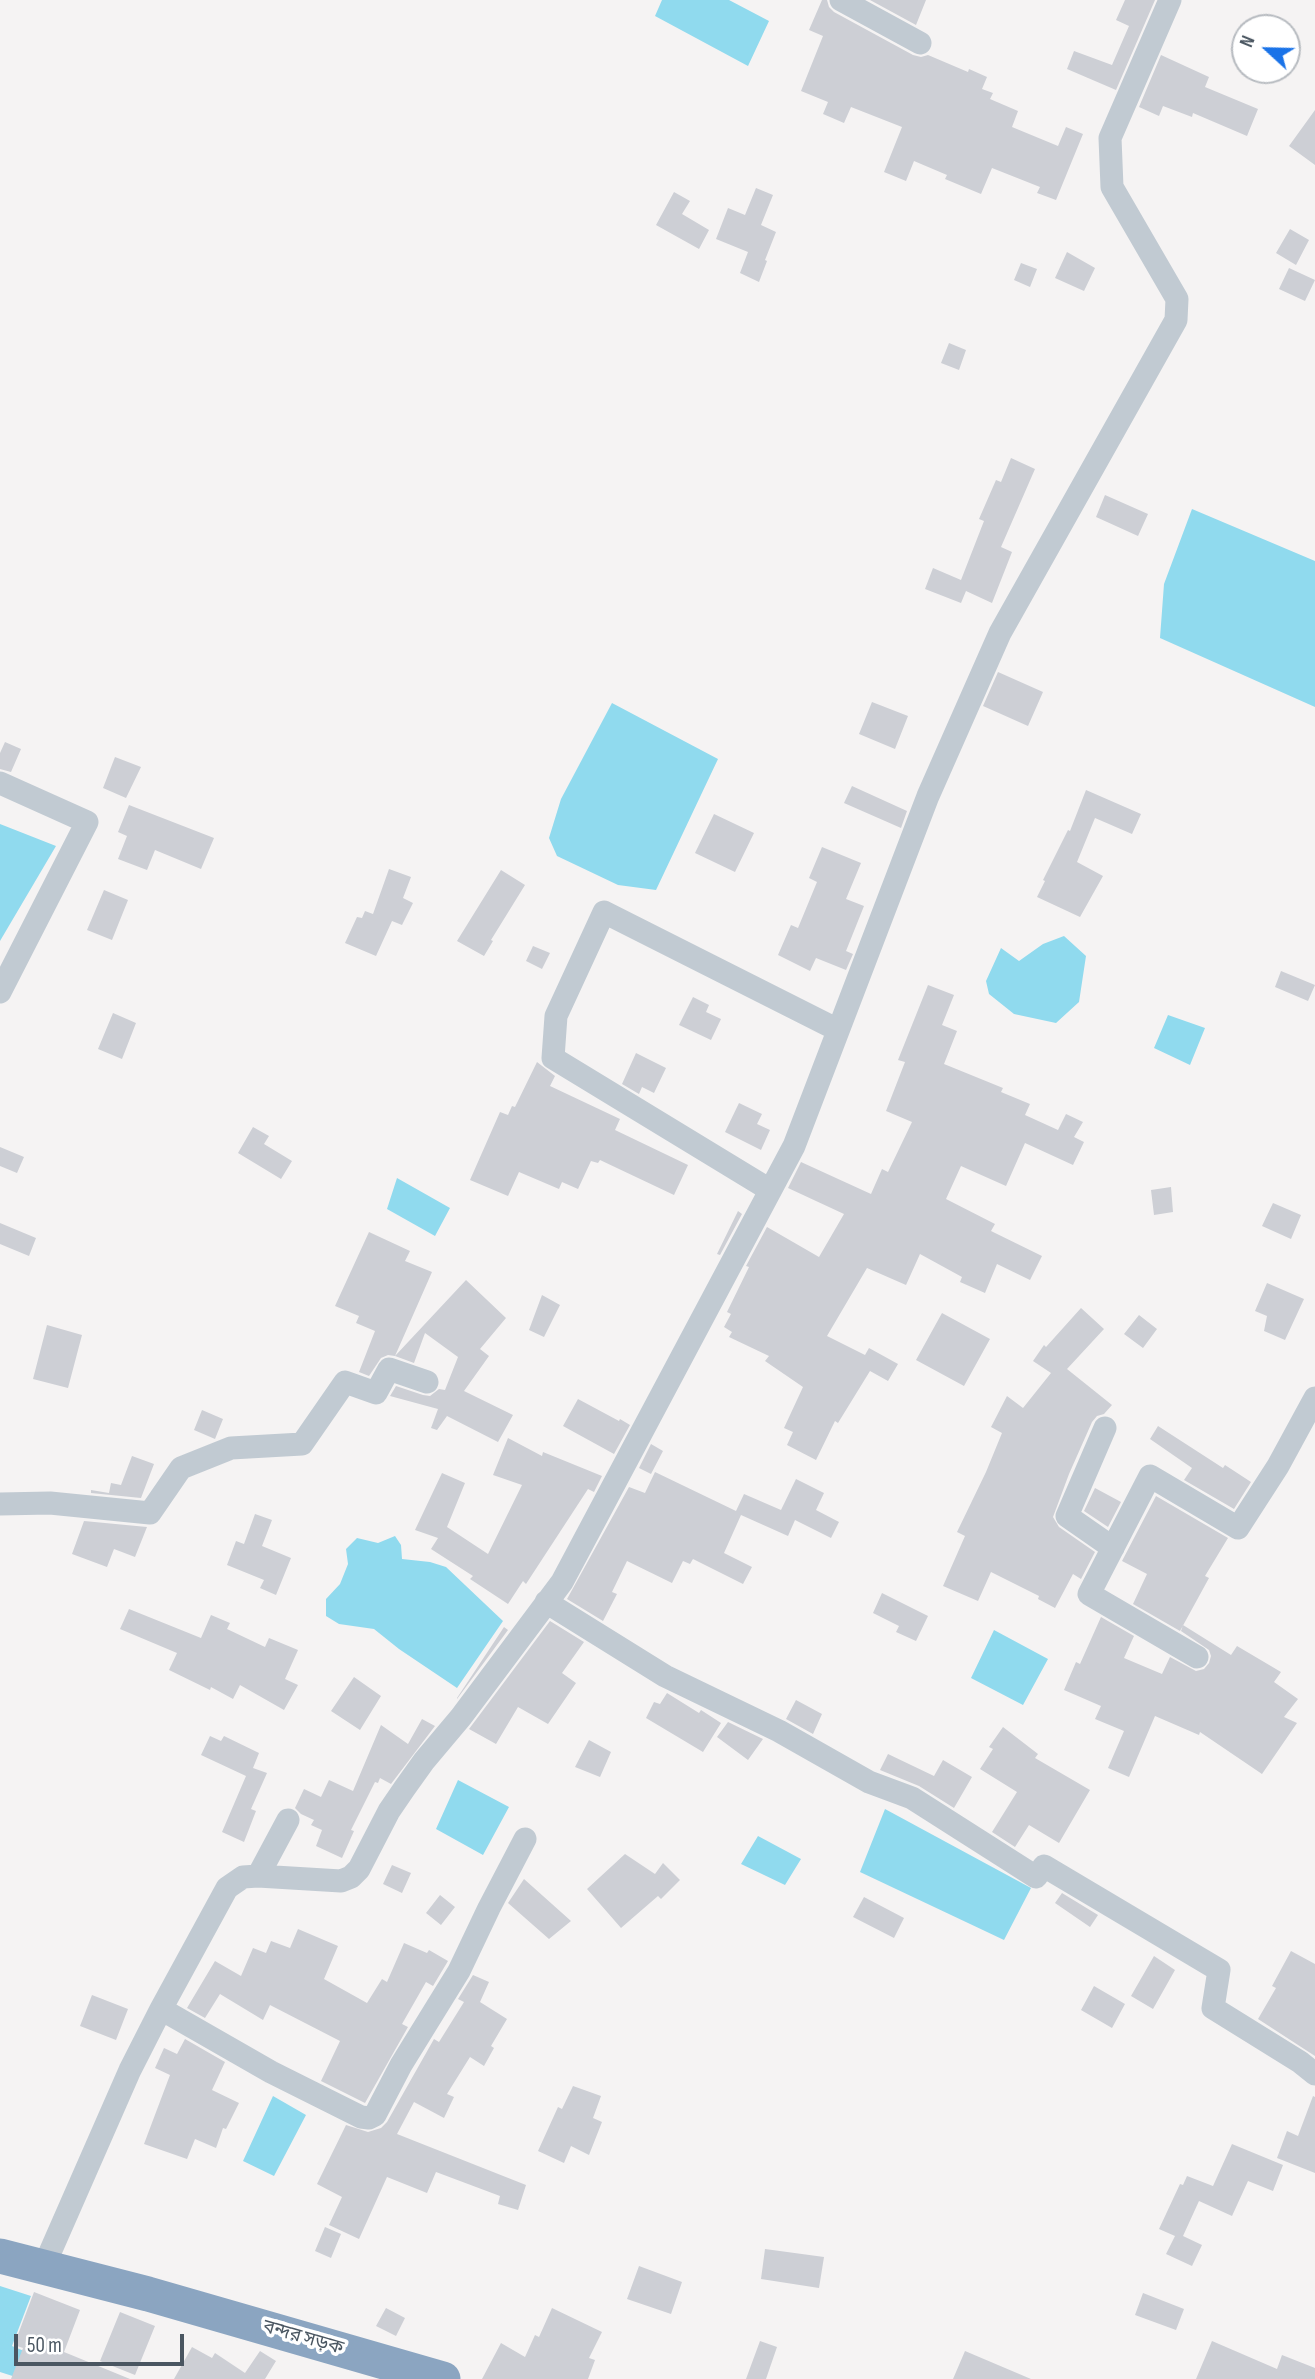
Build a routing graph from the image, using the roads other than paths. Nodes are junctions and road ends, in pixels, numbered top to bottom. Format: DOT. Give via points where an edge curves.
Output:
graph roads {
  1 [pos="841,0"];
  2 [pos="1170,0"];
  3 [pos="920,43"];
  4 [pos="0,783"];
  5 [pos="0,992"];
  6 [pos="838,1030"];
  7 [pos="770,1190"];
  8 [pos="427,1382"];
  9 [pos="1315,1398"];
  10 [pos="1105,1429"];
  11 [pos="0,1504"];
  12 [pos="1113,1548"];
  13 [pos="546,1602"];
  14 [pos="1197,1657"];
  15 [pos="288,1820"];
  16 [pos="526,1839"];
  17 [pos="258,1876"];
  18 [pos="161,2009"];
  19 [pos="1315,2074"];
  20 [pos="0,2256"];
  21 [pos="44,2266"];
  22 [pos="443,2379"];
  1 -- 3 [label="street"];
  2 -- 6 [label="street" via="1110,138 1112,187 1177,299 1176,320 1000,633 928,796"];
  4 -- 5 [label="street" via="87,822"];
  6 -- 7 [label="street" via="794,1146"];
  6 -- 7 [label="street" via="604,912 556,1016 553,1058"];
  7 -- 13 [label="street" via="562,1582"];
  8 -- 11 [label="street" via="388,1369 376,1393 345,1382 302,1444 231,1448 181,1468 150,1513 50,1503"];
  9 -- 12 [label="street" via="1238,1528 1150,1476"];
  10 -- 12 [label="street" via="1067,1516"];
  12 -- 14 [label="street" via="1089,1594"];
  13 -- 17 [label="street" via="388,1811 351,1877 341,1881"];
  13 -- 19 [label="street" via="665,1676 779,1731 869,1782 912,1798 1036,1877 1044,1866 1219,1970 1213,2008"];
  15 -- 17 [label="street"];
  16 -- 18 [label="street" via="459,1971 375,2115 369,2118 271,2072"];
  17 -- 18 [label="street" via="243,1877 227,1888"];
  18 -- 21 [label="street"];
  20 -- 21 [label="highway, বন্দর সড়ক"];
  21 -- 22 [label="highway, বন্দর সড়ক"];
}
